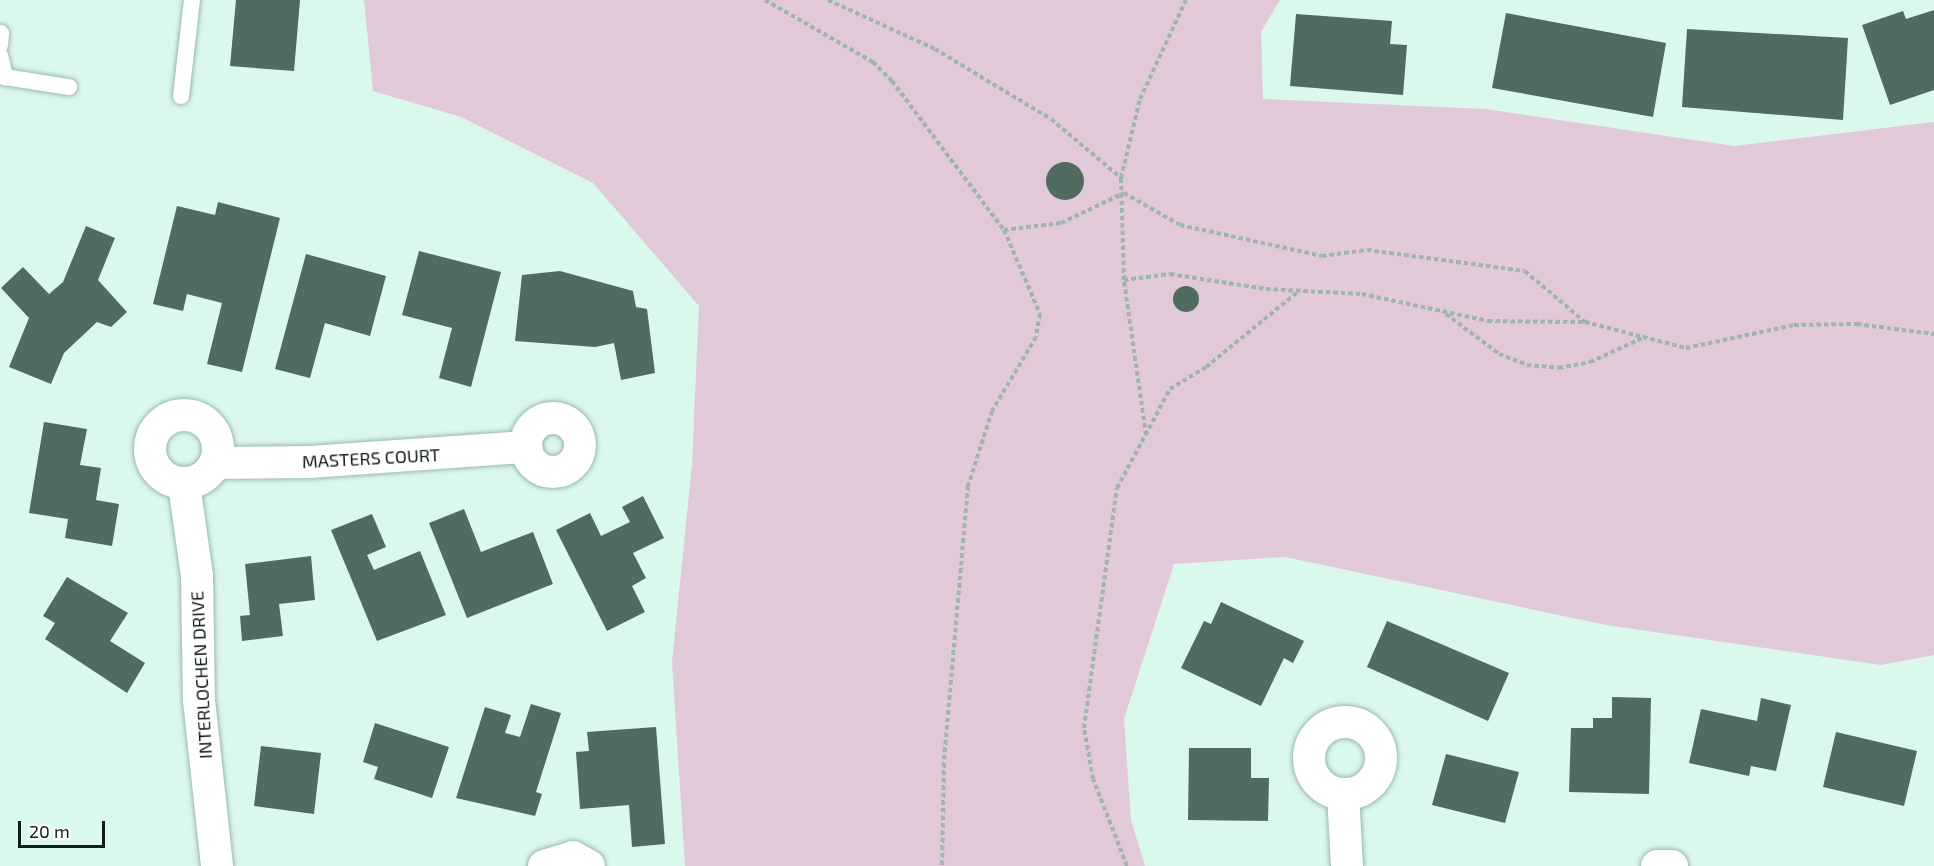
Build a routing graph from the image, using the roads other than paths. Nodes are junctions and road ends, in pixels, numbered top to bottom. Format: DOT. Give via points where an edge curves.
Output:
graph roads {
  1 [pos="192,0"];
  2 [pos="0,35"];
  3 [pos="0,45"];
  4 [pos="0,55"];
  5 [pos="69,87"];
  6 [pos="181,96"];
  7 [pos="526,447"];
  8 [pos="215,462"];
  9 [pos="183,484"];
  10 [pos="1343,794"];
  11 [pos="217,866"];
  12 [pos="544,866"];
  13 [pos="589,866"];
  14 [pos="1347,866"];
  15 [pos="1657,866"];
  16 [pos="1672,866"];
  1 -- 6 [label="lane"];
  2 -- 3 [label="lane"];
  4 -- 5 [label="lane" via="5,77"];
  7 -- 8 [label="street, MASTERS COURT" via="310,462"];
  8 -- 9 [label="street" via="208,474"];
  8 -- 9 [label="street" via="215,437 203,422 184,415 160,425 150,449 152,462 170,481"];
  9 -- 11 [label="street, INTERLOCHEN DRIVE" via="197,576 199,700"];
  10 -- 14 [label="street"];
  12 -- 13 [label="street" via="573,857"];
  15 -- 16 [label="street"];
}
